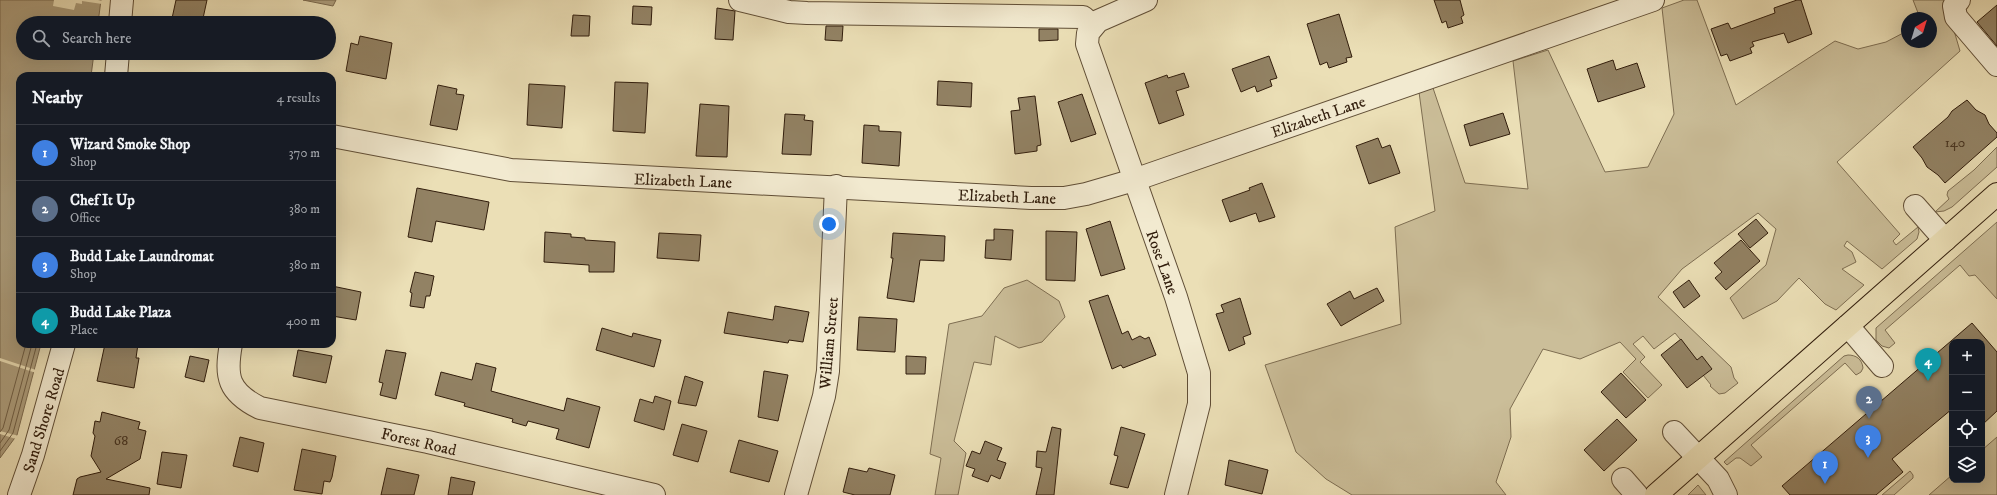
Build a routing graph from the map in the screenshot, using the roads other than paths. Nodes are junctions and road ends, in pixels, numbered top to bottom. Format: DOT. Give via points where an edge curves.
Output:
graph roads {
  1 [pos="122,0"];
  2 [pos="740,0"];
  3 [pos="1146,0"];
  4 [pos="1959,0"];
  5 [pos="1639,2"];
  6 [pos="121,16"];
  7 [pos="1090,29"];
  8 [pos="117,60"];
  9 [pos="1997,65"];
  10 [pos="116,72"];
  11 [pos="336,137"];
  12 [pos="1134,180"];
  13 [pos="836,186"];
  14 [pos="1997,194"];
  15 [pos="1915,206"];
  16 [pos="1945,240"];
  17 [pos="1848,326"];
  18 [pos="63,348"];
  19 [pos="230,348"];
  20 [pos="1882,366"];
  21 [pos="1674,432"];
  22 [pos="1698,458"];
  23 [pos="1623,479"];
  24 [pos="19,495"];
  25 [pos="654,495"];
  26 [pos="796,495"];
  27 [pos="1176,495"];
  28 [pos="1637,495"];
  29 [pos="1656,495"];
  30 [pos="1726,495"];
  1 -- 6 [label="street"];
  2 -- 7 [label="street" via="789,12 1083,17"];
  3 -- 7 [label="street" via="1104,18"];
  4 -- 9 [label="street" via="1954,6 1956,17"];
  5 -- 12 [label="street, Elizabeth Lane"];
  7 -- 12 [label="street, Rose Lane" via="1087,44 1091,59"];
  8 -- 10 [label="street"];
  11 -- 13 [label="street, Elizabeth Lane" via="511,170"];
  12 -- 13 [label="street, Elizabeth Lane" via="1064,198"];
  12 -- 27 [label="street, Rose Lane" via="1176,297 1199,373 1199,404"];
  13 -- 26 [label="street, William Street" via="828,371 824,396"];
  14 -- 16 [label="main road"];
  15 -- 16 [label="street"];
  16 -- 17 [label="main road"];
  17 -- 20 [label="street"];
  17 -- 22 [label="main road"];
  18 -- 24 [label="street, Sand Shore Road" via="44,420"];
  19 -- 25 [label="street, Forest Road" via="228,362 230,381 239,395 260,408 428,442"];
  21 -- 22 [label="street"];
  22 -- 29 [label="main road"];
  22 -- 30 [label="street" via="1718,479"];
  23 -- 28 [label="street"];
}
